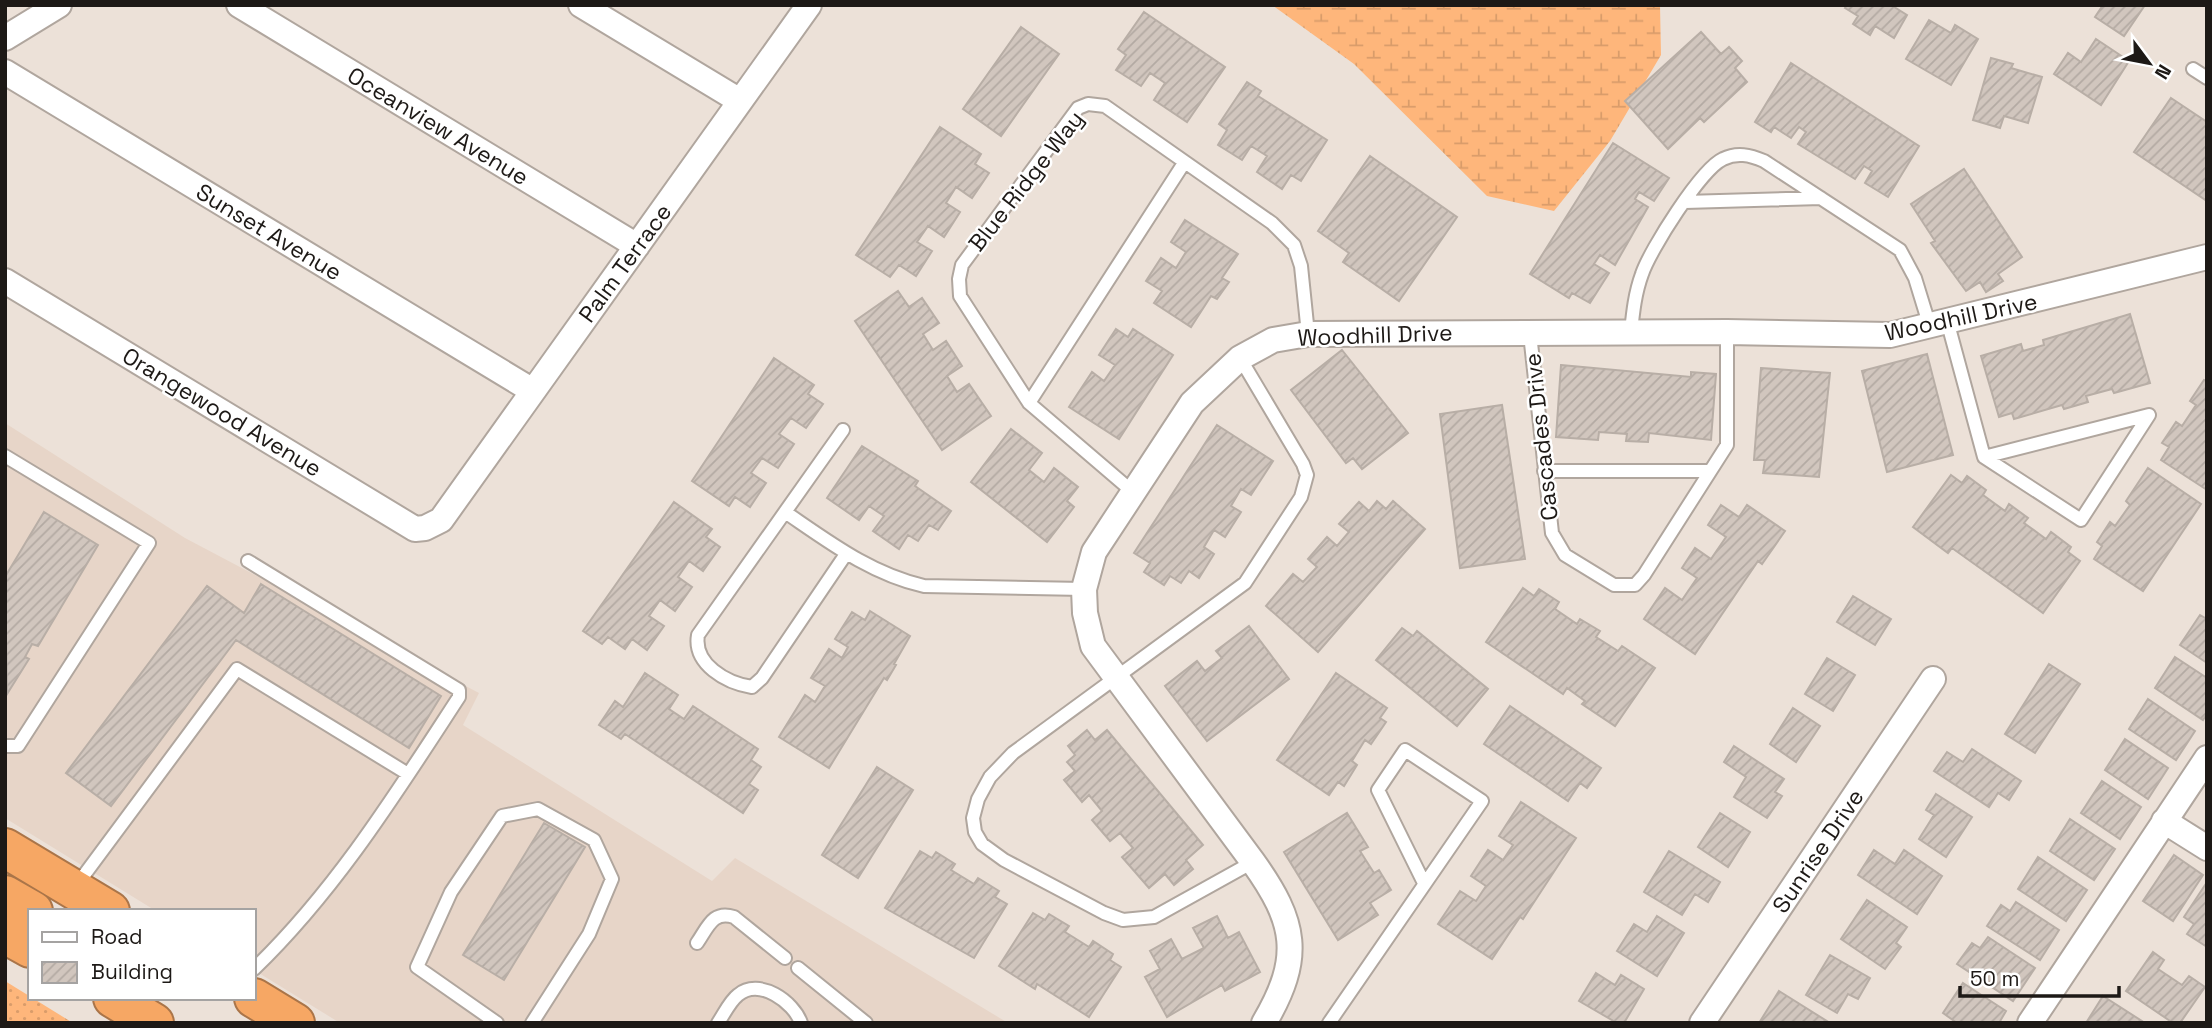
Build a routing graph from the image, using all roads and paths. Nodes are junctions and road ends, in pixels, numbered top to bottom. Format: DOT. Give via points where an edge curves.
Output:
graph roads {
  1 [pos="239,5"];
  2 [pos="581,5"];
  3 [pos="809,5"];
  4 [pos="48,8"];
  5 [pos="5,38"];
  6 [pos="2193,69"];
  7 [pos="5,72"];
  8 [pos="2207,78"];
  9 [pos="740,101"];
  10 [pos="1184,163"];
  11 [pos="1821,198"];
  12 [pos="1685,202"];
  13 [pos="637,246"];
  14 [pos="2207,257"];
  15 [pos="5,281"];
  16 [pos="1939,326"];
  17 [pos="1631,332"];
  18 [pos="1727,332"];
  19 [pos="1308,334"];
  20 [pos="1530,334"];
  21 [pos="1240,358"];
  22 [pos="533,391"];
  23 [pos="1029,403"];
  24 [pos="843,430"];
  25 [pos="5,456"];
  26 [pos="1984,457"];
  27 [pos="1544,471"];
  28 [pos="1710,471"];
  29 [pos="1133,492"];
  30 [pos="785,512"];
  31 [pos="441,520"];
  32 [pos="846,554"];
  33 [pos="248,561"];
  34 [pos="1084,589"];
  35 [pos="1116,677"];
  36 [pos="1933,679"];
  37 [pos="5,746"];
  38 [pos="2207,758"];
  39 [pos="408,774"];
  40 [pos="2164,821"];
  41 [pos="5,848"];
  42 [pos="2207,848"];
  43 [pos="1253,862"];
  44 [pos="1424,883"];
  45 [pos="74,889"];
  46 [pos="5,895"];
  47 [pos="30,909"];
  48 [pos="107,909"];
  49 [pos="5,934"];
  50 [pos="697,943"];
  51 [pos="28,947"];
  52 [pos="785,958"];
  53 [pos="256,966"];
  54 [pos="798,968"];
  55 [pos="256,999"];
  56 [pos="116,1000"];
  57 [pos="155,1023"];
  58 [pos="295,1023"];
  59 [pos="497,1023"];
  60 [pos="533,1023"];
  61 [pos="718,1023"];
  62 [pos="802,1023"];
  63 [pos="866,1023"];
  64 [pos="1264,1023"];
  65 [pos="1329,1023"];
  66 [pos="1702,1023"];
  67 [pos="2029,1023"];
  1 -- 13 [label="street, Oceanview Avenue"];
  2 -- 9 [label="street"];
  3 -- 9 [label="street, Palm Terrace"];
  4 -- 5 [label="street"];
  6 -- 8 [label="lane"];
  7 -- 22 [label="street, Sunset Avenue"];
  9 -- 13 [label="street, Palm Terrace"];
  10 -- 19 [label="lane, Blue Ridge Way" via="1272,223 1294,244 1301,265"];
  10 -- 23 [label="lane"];
  10 -- 23 [label="lane, Blue Ridge Way" via="1105,106 1078,108 962,265 959,279 965,308"];
  11 -- 12 [label="lane"];
  11 -- 12 [label="lane" via="1765,161 1736,155 1708,170"];
  11 -- 16 [label="lane" via="1900,250"];
  12 -- 17 [label="lane" via="1643,270 1634,298"];
  13 -- 22 [label="street, Palm Terrace"];
  14 -- 16 [label="street, Woodhill Drive"];
  15 -- 31 [label="street, Orangewood Avenue" via="415,529"];
  16 -- 18 [label="street, Woodhill Drive" via="1890,335"];
  16 -- 26 [label="lane"];
  17 -- 18 [label="street, Woodhill Drive"];
  17 -- 20 [label="street, Woodhill Drive"];
  18 -- 28 [label="lane, Cascades Drive" via="1727,445"];
  19 -- 20 [label="street, Woodhill Drive"];
  19 -- 21 [label="street, Woodhill Drive" via="1273,341"];
  20 -- 27 [label="lane, Cascades Drive"];
  21 -- 29 [label="street, Woodhill Drive" via="1192,403"];
  21 -- 35 [label="lane" via="1303,464 1306,485 1245,583"];
  22 -- 31 [label="street, Palm Terrace"];
  23 -- 29 [label="lane, Blue Ridge Way"];
  24 -- 30 [label="lane"];
  25 -- 37 [label="lane" via="149,543 19,746"];
  26 -- 26 [label="lane" via="2136,418 2149,415 2081,520"];
  27 -- 28 [label="lane"];
  27 -- 28 [label="lane, Cascades Drive" via="1549,521 1557,545 1564,555 1625,587 1635,585 1644,575"];
  29 -- 34 [label="street, Woodhill Drive" via="1094,552"];
  30 -- 32 [label="lane"];
  30 -- 32 [label="lane" via="698,635 695,648 703,662 736,684 751,687 762,678"];
  32 -- 34 [label="lane" via="894,578 924,586"];
  33 -- 39 [label="lane" via="459,690 459,697"];
  34 -- 35 [label="street, Woodhill Drive" via="1088,634"];
  35 -- 43 [label="street, Woodhill Drive"];
  35 -- 43 [label="lane" via="1013,753 990,777 973,818 982,844 1004,860 1123,920 1153,917"];
  36 -- 66 [label="street, Sunrise Drive"];
  38 -- 40 [label="street"];
  39 -- 45 [label="lane" via="237,669"];
  39 -- 53 [label="lane" via="307,913"];
  40 -- 42 [label="street"];
  40 -- 67 [label="street"];
  41 -- 45 [label="highway"];
  43 -- 64 [label="street, Woodhill Drive" via="1287,918 1289,946 1284,981"];
  44 -- 44 [label="lane" via="1378,790 1405,750 1482,800"];
  44 -- 65 [label="lane"];
  45 -- 48 [label="highway"];
  46 -- 47 [label="highway"];
  49 -- 51 [label="highway"];
  50 -- 52 [label="lane" via="716,916 724,914"];
  54 -- 63 [label="lane"];
  55 -- 58 [label="highway"];
  56 -- 57 [label="highway"];
  59 -- 60 [label="lane" via="417,967 450,892 502,817 538,809 594,840 612,879 589,934"];
  61 -- 62 [label="lane" via="737,995 749,988 778,997 797,1012"];
}
